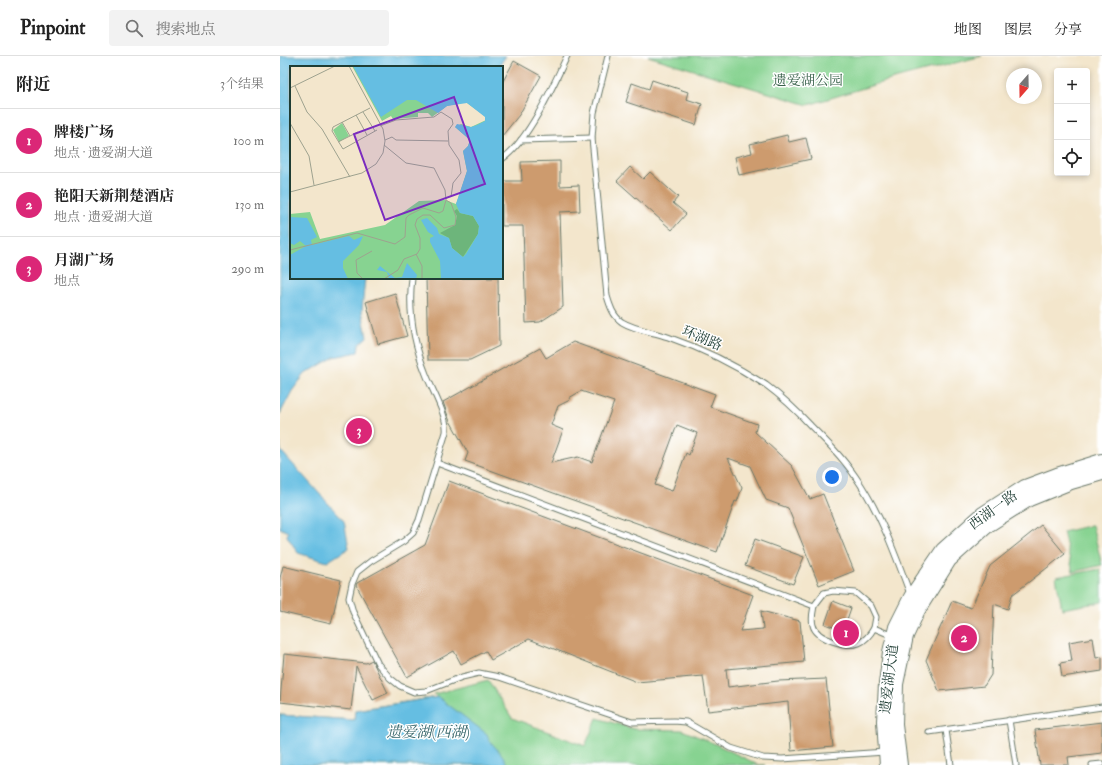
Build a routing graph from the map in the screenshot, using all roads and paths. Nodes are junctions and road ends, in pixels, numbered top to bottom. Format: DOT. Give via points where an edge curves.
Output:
graph roads {
  1 [pos="567,56"];
  2 [pos="608,56"];
  3 [pos="592,138"];
  4 [pos="521,140"];
  5 [pos="503,158"];
  6 [pos="412,279"];
  7 [pos="1102,461"];
  8 [pos="437,463"];
  9 [pos="1102,473"];
  10 [pos="911,597"];
  11 [pos="814,606"];
  12 [pos="918,610"];
  13 [pos="874,628"];
  14 [pos="900,638"];
  15 [pos="1102,707"];
  16 [pos="1009,720"];
  17 [pos="946,730"];
  18 [pos="929,732"];
  19 [pos="893,758"];
  20 [pos="1102,764"];
  21 [pos="951,765"];
  22 [pos="1016,765"];
  23 [pos="1092,765"];
  1 -- 4 [label="lane" via="553,88"];
  2 -- 3 [label="lane, 环湖路" via="594,113"];
  3 -- 4 [label="lane"];
  3 -- 10 [label="lane, 环湖路" via="607,296 616,316 631,326 711,354 767,386 802,417 834,449 862,487 887,534"];
  4 -- 5 [label="lane" via="514,150"];
  6 -- 8 [label="lane" via="410,294 417,346 447,426"];
  7 -- 10 [label="main road, 西湖一路" via="1025,487 983,514 943,550"];
  8 -- 11 [label="lane"];
  8 -- 19 [label="lane" via="413,533 357,572 349,598 352,612 378,664 400,686 414,692 426,691 479,673 500,677 632,722 686,722 731,748 763,758"];
  9 -- 12 [label="main road, 西湖一路" via="1029,499 988,525 949,560"];
  10 -- 12 [label="lane, 环湖路"];
  10 -- 14 [label="main road, 遗爱湖大道" via="896,627"];
  11 -- 13 [label="lane" via="824,594 833,591 856,593 871,606 876,617"];
  11 -- 13 [label="lane" via="813,624 817,633 836,643 858,644 868,638"];
  12 -- 14 [label="main road, 遗爱湖大道"];
  13 -- 14 [label="lane"];
  14 -- 19 [label="main road, 遗爱湖大道"];
  15 -- 16 [label="lane"];
  16 -- 17 [label="lane"];
  16 -- 22 [label="lane"];
  17 -- 18 [label="lane"];
  17 -- 21 [label="lane"];
  20 -- 23 [label="lane"];
}
